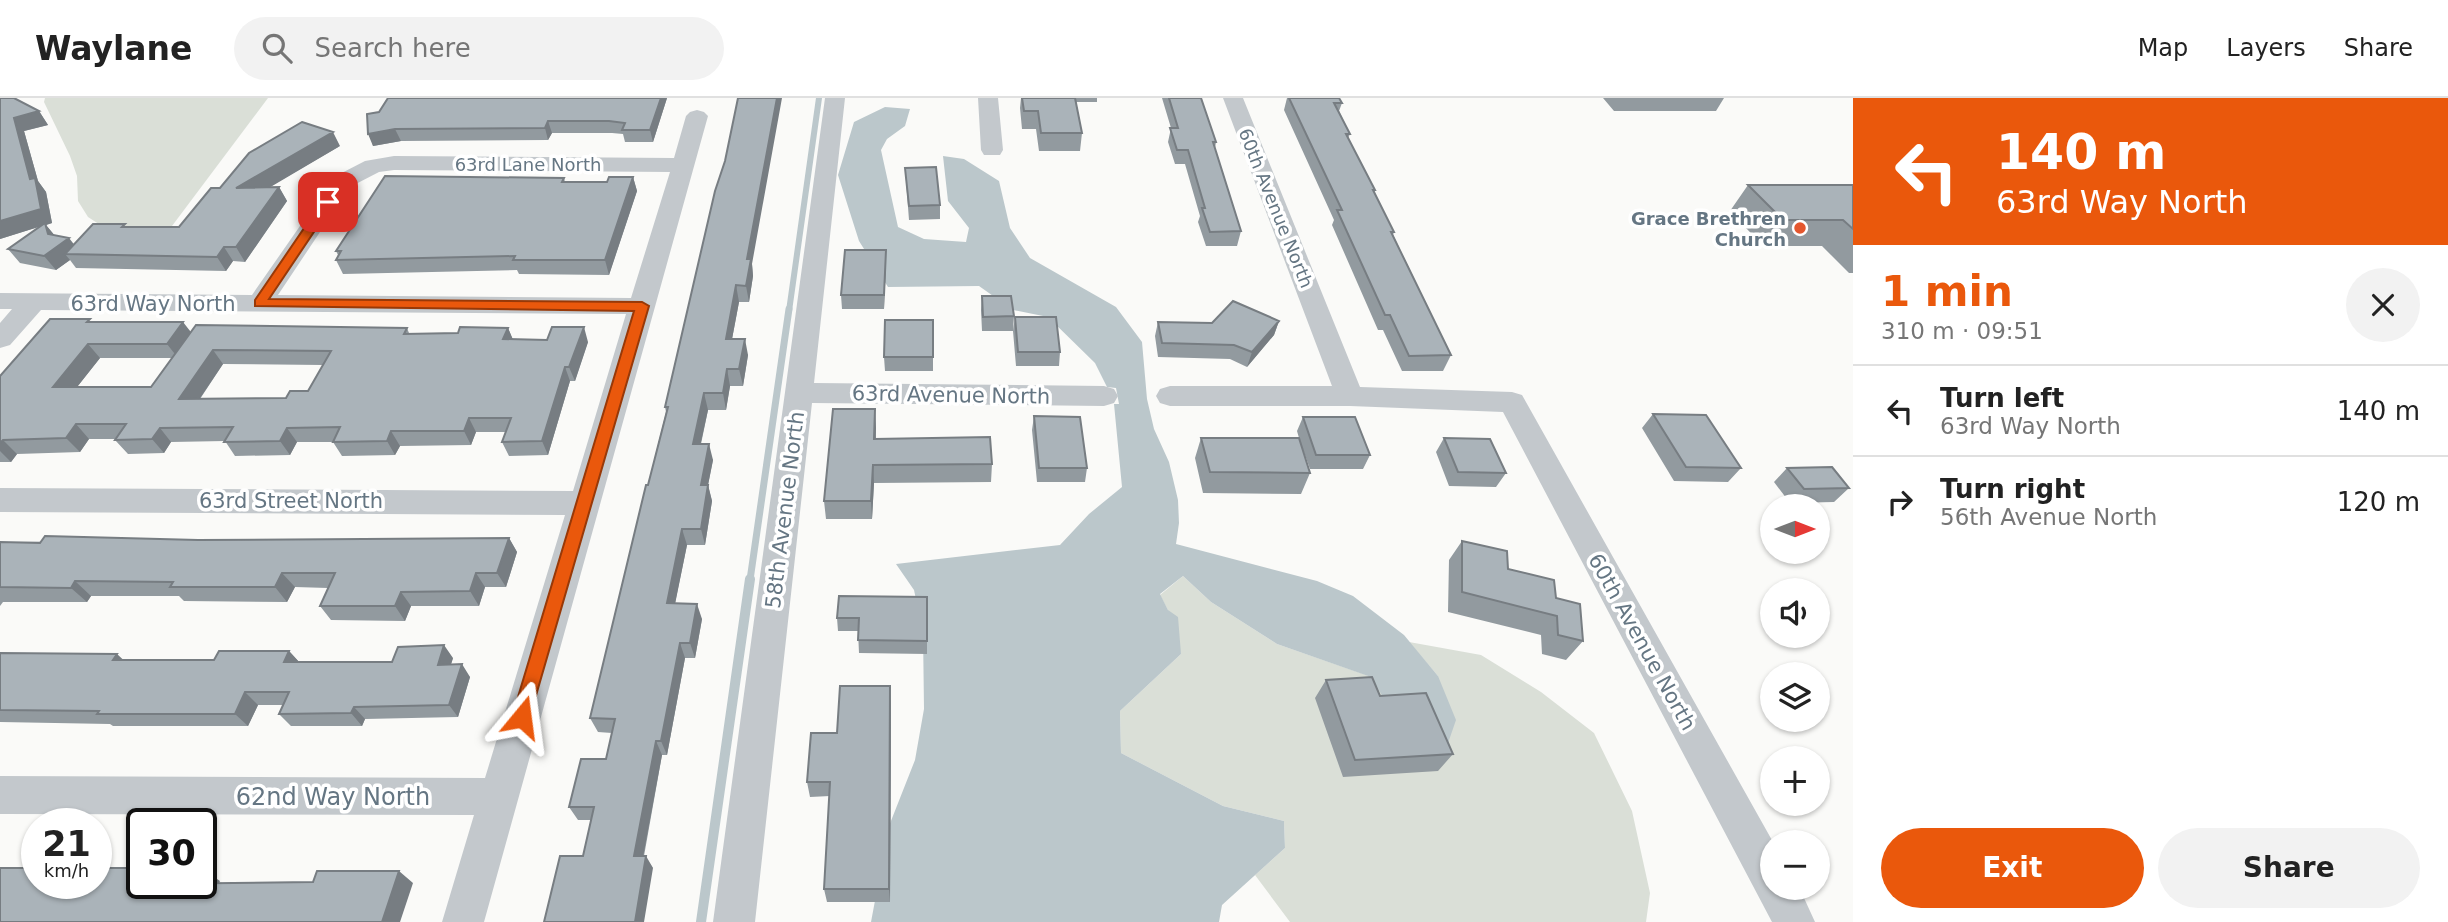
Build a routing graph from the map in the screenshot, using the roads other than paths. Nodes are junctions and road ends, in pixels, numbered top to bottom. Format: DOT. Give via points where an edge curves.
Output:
graph roads {
  1 [pos="835,98"];
  2 [pos="988,98"];
  3 [pos="1233,98"];
  4 [pos="697,117"];
  5 [pos="992,150"];
  6 [pos="683,165"];
  7 [pos="0,302"];
  8 [pos="260,303"];
  9 [pos="32,304"];
  10 [pos="642,306"];
  11 [pos="0,339"];
  12 [pos="799,393"];
  13 [pos="1104,396"];
  14 [pos="1170,396"];
  15 [pos="1350,396"];
  16 [pos="0,500"];
  17 [pos="583,503"];
  18 [pos="0,795"];
  19 [pos="499,797"];
  20 [pos="1760,858"];
  21 [pos="1783,900"];
  22 [pos="463,922"];
  23 [pos="734,922"];
  24 [pos="1794,922"];
  1 -- 12 [label="street, 58th Avenue North"];
  2 -- 5 [label="street"];
  3 -- 15 [label="street, 60th Avenue North"];
  4 -- 6 [label="street"];
  6 -- 8 [label="street, 63rd Lane North" via="373,166 342,181"];
  6 -- 10 [label="street"];
  7 -- 9 [label="street, 63rd Way North"];
  8 -- 9 [label="street, 63rd Way North"];
  8 -- 10 [label="street, 63rd Way North"];
  9 -- 11 [label="street"];
  10 -- 17 [label="street"];
  12 -- 13 [label="street, 63rd Avenue North"];
  12 -- 23 [label="street, 58th Avenue North"];
  14 -- 15 [label="street"];
  15 -- 20 [label="street, 60th Avenue North" via="1512,402"];
  16 -- 17 [label="street, 63rd Street North"];
  17 -- 19 [label="street"];
  18 -- 19 [label="street, 62nd Way North"];
  19 -- 22 [label="street"];
  21 -- 24 [label="street"];
}
